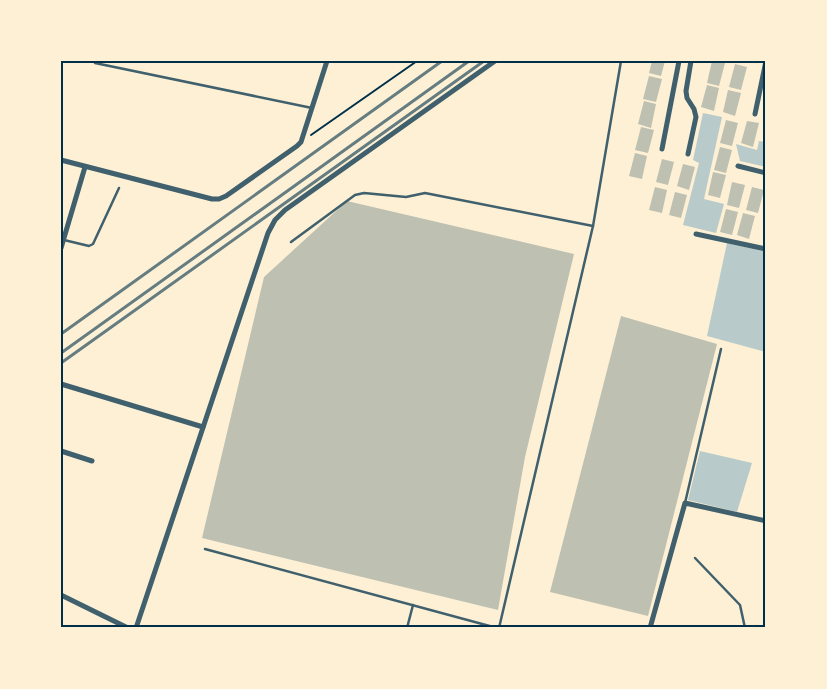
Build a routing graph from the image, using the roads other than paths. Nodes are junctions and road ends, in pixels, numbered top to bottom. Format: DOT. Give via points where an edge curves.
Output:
graph roads {
  1 [pos="94,61"];
  2 [pos="327,61"];
  3 [pos="495,61"];
  4 [pos="621,61"];
  5 [pos="679,61"];
  6 [pos="691,61"];
  7 [pos="766,61"];
  8 [pos="312,108"];
  9 [pos="755,114"];
  10 [pos="662,149"];
  11 [pos="688,154"];
  12 [pos="61,160"];
  13 [pos="738,166"];
  14 [pos="85,167"];
  15 [pos="766,174"];
  16 [pos="119,188"];
  17 [pos="593,226"];
  18 [pos="696,234"];
  19 [pos="64,240"];
  20 [pos="292,242"];
  21 [pos="61,248"];
  22 [pos="766,249"];
  23 [pos="721,349"];
  24 [pos="61,384"];
  25 [pos="203,427"];
  26 [pos="61,451"];
  27 [pos="92,461"];
  28 [pos="685,503"];
  29 [pos="766,514"];
  30 [pos="765,521"];
  31 [pos="204,549"];
  32 [pos="695,558"];
  33 [pos="61,595"];
  34 [pos="413,605"];
  35 [pos="128,628"];
  36 [pos="136,628"];
  37 [pos="407,628"];
  38 [pos="498,628"];
  39 [pos="650,628"];
  40 [pos="744,628"];
  1 -- 8 [label="lane"];
  2 -- 8 [label="street"];
  3 -- 25 [label="street" via="275,220"];
  4 -- 17 [label="lane"];
  5 -- 10 [label="street"];
  6 -- 11 [label="street" via="686,98 696,117"];
  7 -- 9 [label="street"];
  8 -- 14 [label="street" via="297,146 219,199"];
  12 -- 14 [label="street"];
  13 -- 15 [label="street"];
  14 -- 19 [label="street"];
  16 -- 19 [label="lane" via="93,244 89,246"];
  17 -- 20 [label="lane" via="425,193 406,197 364,193 355,195"];
  17 -- 38 [label="lane"];
  18 -- 22 [label="street"];
  19 -- 21 [label="street"];
  23 -- 28 [label="lane"];
  24 -- 25 [label="street"];
  25 -- 36 [label="street"];
  26 -- 27 [label="street"];
  28 -- 30 [label="street"];
  28 -- 39 [label="street"];
  29 -- 30 [label="street"];
  31 -- 34 [label="lane"];
  32 -- 40 [label="lane" via="740,605"];
  33 -- 35 [label="street"];
  34 -- 37 [label="lane"];
  34 -- 38 [label="lane"];
}
